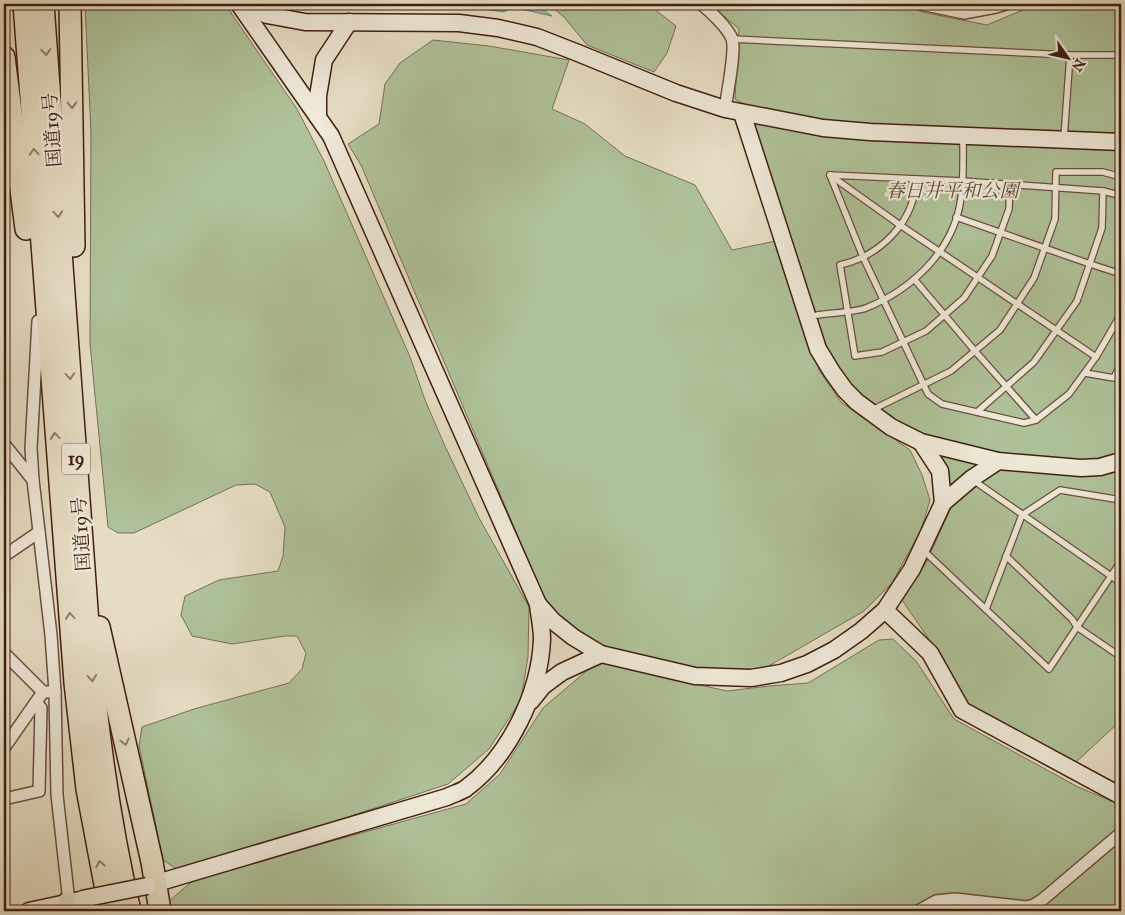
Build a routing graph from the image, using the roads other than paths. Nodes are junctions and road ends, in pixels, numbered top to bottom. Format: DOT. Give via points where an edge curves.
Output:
graph roads {
  1 [pos="24,4"];
  2 [pos="43,4"];
  3 [pos="70,4"];
  4 [pos="238,4"];
  5 [pos="246,4"];
  6 [pos="701,4"];
  7 [pos="921,4"];
  8 [pos="1006,4"];
  9 [pos="349,22"];
  10 [pos="732,39"];
  11 [pos="1070,55"];
  12 [pos="1121,55"];
  13 [pos="4,57"];
  14 [pos="725,109"];
  15 [pos="742,113"];
  16 [pos="318,117"];
  17 [pos="963,136"];
  18 [pos="1064,140"];
  19 [pos="1121,142"];
  20 [pos="830,175"];
  21 [pos="1121,177"];
  22 [pos="916,179"];
  23 [pos="962,181"];
  24 [pos="1010,185"];
  25 [pos="1057,188"];
  26 [pos="1103,191"];
  27 [pos="1121,197"];
  28 [pos="956,217"];
  29 [pos="900,225"];
  30 [pos="1000,232"];
  31 [pos="1044,248"];
  32 [pos="939,251"];
  33 [pos="863,257"];
  34 [pos="1090,264"];
  35 [pos="1121,274"];
  36 [pos="978,276"];
  37 [pos="914,279"];
  38 [pos="882,299"];
  39 [pos="1018,304"];
  40 [pos="846,310"];
  41 [pos="1121,314"];
  42 [pos="817,315"];
  43 [pos="946,315"];
  44 [pos="38,321"];
  45 [pos="1056,330"];
  46 [pos="58,342"];
  47 [pos="903,342"];
  48 [pos="974,352"];
  49 [pos="1096,358"];
  50 [pos="1121,363"];
  51 [pos="1084,373"];
  52 [pos="924,385"];
  53 [pos="1006,387"];
  54 [pos="868,412"];
  55 [pos="977,412"];
  56 [pos="1036,420"];
  57 [pos="921,442"];
  58 [pos="4,444"];
  59 [pos="998,461"];
  60 [pos="1121,461"];
  61 [pos="971,479"];
  62 [pos="33,480"];
  63 [pos="1121,500"];
  64 [pos="943,503"];
  65 [pos="1022,514"];
  66 [pos="39,532"];
  67 [pos="922,550"];
  68 [pos="4,556"];
  69 [pos="1006,556"];
  70 [pos="1121,561"];
  71 [pos="1111,576"];
  72 [pos="84,577"];
  73 [pos="1121,583"];
  74 [pos="538,604"];
  75 [pos="986,609"];
  76 [pos="885,610"];
  77 [pos="1077,627"];
  78 [pos="4,653"];
  79 [pos="600,654"];
  80 [pos="1121,657"];
  81 [pos="43,692"];
  82 [pos="55,692"];
  83 [pos="36,703"];
  84 [pos="528,704"];
  85 [pos="4,748"];
  86 [pos="1121,796"];
  87 [pos="4,798"];
  88 [pos="1121,833"];
  89 [pos="152,884"];
  90 [pos="75,904"];
  91 [pos="28,911"];
  92 [pos="110,911"];
  93 [pos="130,911"];
  94 [pos="160,911"];
  95 [pos="918,911"];
  46 -- 1 [label="highway, 国道19号 / 19, one-way"];
  2 -- 46 [label="highway, 国道19号 / 19, one-way"];
  3 -- 46 [label="highway, one-way" via="74,324"];
  4 -- 16 [label="street"];
  5 -- 9 [label="street" via="282,19"];
  6 -- 10 [label="street" via="714,14"];
  7 -- 8 [label="street" via="964,13"];
  9 -- 14 [label="street" via="459,23 498,28 537,38"];
  9 -- 16 [label="street" via="324,60"];
  10 -- 11 [label="lane"];
  10 -- 14 [label="street"];
  11 -- 12 [label="lane"];
  11 -- 18 [label="lane"];
  13 -- 44 [label="highway"];
  14 -- 15 [label="street"];
  15 -- 17 [label="street" via="823,128"];
  15 -- 54 [label="street" via="818,349 845,390"];
  16 -- 74 [label="street" via="330,136"];
  17 -- 18 [label="street"];
  17 -- 23 [label="lane"];
  18 -- 19 [label="street"];
  20 -- 22 [label="lane"];
  20 -- 29 [label="lane"];
  20 -- 33 [label="lane"];
  21 -- 25 [label="lane" via="1103,172 1056,172"];
  22 -- 23 [label="lane"];
  22 -- 29 [label="lane" via="916,190"];
  23 -- 24 [label="lane"];
  23 -- 28 [label="lane"];
  24 -- 25 [label="lane"];
  24 -- 30 [label="lane" via="1009,209"];
  25 -- 26 [label="lane"];
  25 -- 31 [label="lane" via="1055,219"];
  26 -- 27 [label="lane"];
  26 -- 34 [label="lane" via="1102,228"];
  28 -- 30 [label="lane"];
  28 -- 32 [label="lane" via="950,235"];
  29 -- 32 [label="lane"];
  29 -- 33 [label="lane" via="892,237"];
  30 -- 31 [label="lane"];
  30 -- 36 [label="lane" via="992,256"];
  31 -- 34 [label="lane"];
  31 -- 39 [label="lane" via="1034,278"];
  32 -- 36 [label="lane"];
  32 -- 37 [label="lane" via="928,268"];
  33 -- 38 [label="lane"];
  33 -- 40 [label="lane" via="840,265"];
  34 -- 35 [label="lane"];
  34 -- 45 [label="lane" via="1077,301"];
  36 -- 39 [label="lane"];
  36 -- 43 [label="lane" via="964,298"];
  37 -- 38 [label="lane" via="900,291"];
  37 -- 43 [label="lane"];
  38 -- 40 [label="lane" via="865,308"];
  38 -- 47 [label="lane"];
  39 -- 45 [label="lane"];
  39 -- 48 [label="lane" via="1000,330"];
  40 -- 42 [label="lane"];
  40 -- 47 [label="lane" via="855,356 882,352"];
  41 -- 49 [label="lane"];
  43 -- 47 [label="lane" via="926,331"];
  43 -- 48 [label="lane"];
  44 -- 46 [label="highway"];
  44 -- 62 [label="street" via="31,448"];
  45 -- 49 [label="lane"];
  45 -- 53 [label="lane" via="1034,362"];
  46 -- 72 [label="highway, 国道19号 / 19, one-way"];
  92 -- 46 [label="highway, 国道19号 / 19, one-way" via="87,789 75,683"];
  47 -- 52 [label="lane"];
  48 -- 52 [label="lane" via="952,371"];
  48 -- 53 [label="lane"];
  49 -- 51 [label="lane"];
  50 -- 51 [label="lane" via="1114,378"];
  51 -- 56 [label="lane" via="1069,394"];
  52 -- 54 [label="lane"];
  52 -- 55 [label="lane" via="928,394 942,404"];
  53 -- 55 [label="lane"];
  53 -- 56 [label="lane"];
  54 -- 57 [label="street"];
  55 -- 56 [label="lane" via="1024,423"];
  57 -- 59 [label="street"];
  57 -- 64 [label="street" via="940,472"];
  58 -- 62 [label="street"];
  59 -- 60 [label="street" via="1081,468"];
  59 -- 61 [label="street"];
  61 -- 64 [label="street"];
  61 -- 65 [label="lane"];
  62 -- 66 [label="street"];
  63 -- 65 [label="lane" via="1060,490"];
  64 -- 67 [label="street"];
  65 -- 69 [label="lane"];
  65 -- 71 [label="lane"];
  66 -- 68 [label="street"];
  66 -- 82 [label="street"];
  67 -- 75 [label="lane"];
  67 -- 76 [label="street"];
  69 -- 75 [label="lane"];
  69 -- 77 [label="lane"];
  70 -- 71 [label="lane"];
  71 -- 73 [label="lane"];
  71 -- 77 [label="lane"];
  72 -- 89 [label="highway, one-way" via="94,595"];
  72 -- 93 [label="highway, 国道19号 / 19, one-way" via="95,710"];
  74 -- 79 [label="street" via="553,621"];
  74 -- 84 [label="street" via="542,637 540,658"];
  75 -- 77 [label="lane" via="1049,669"];
  76 -- 79 [label="street" via="861,632 807,664 751,678 695,676"];
  76 -- 86 [label="street" via="930,653 962,710"];
  77 -- 80 [label="lane"];
  78 -- 81 [label="street"];
  79 -- 84 [label="street" via="562,672"];
  81 -- 82 [label="street"];
  81 -- 83 [label="street"];
  82 -- 90 [label="street" via="57,795"];
  83 -- 85 [label="street"];
  83 -- 87 [label="street" via="41,708 39,791"];
  84 -- 89 [label="street" via="500,755 464,790"];
  88 -- 95 [label="street" via="1034,905 1026,907 955,899 936,901"];
  89 -- 90 [label="street, bridge"];
  89 -- 94 [label="highway"];
  90 -- 91 [label="street"];
}
